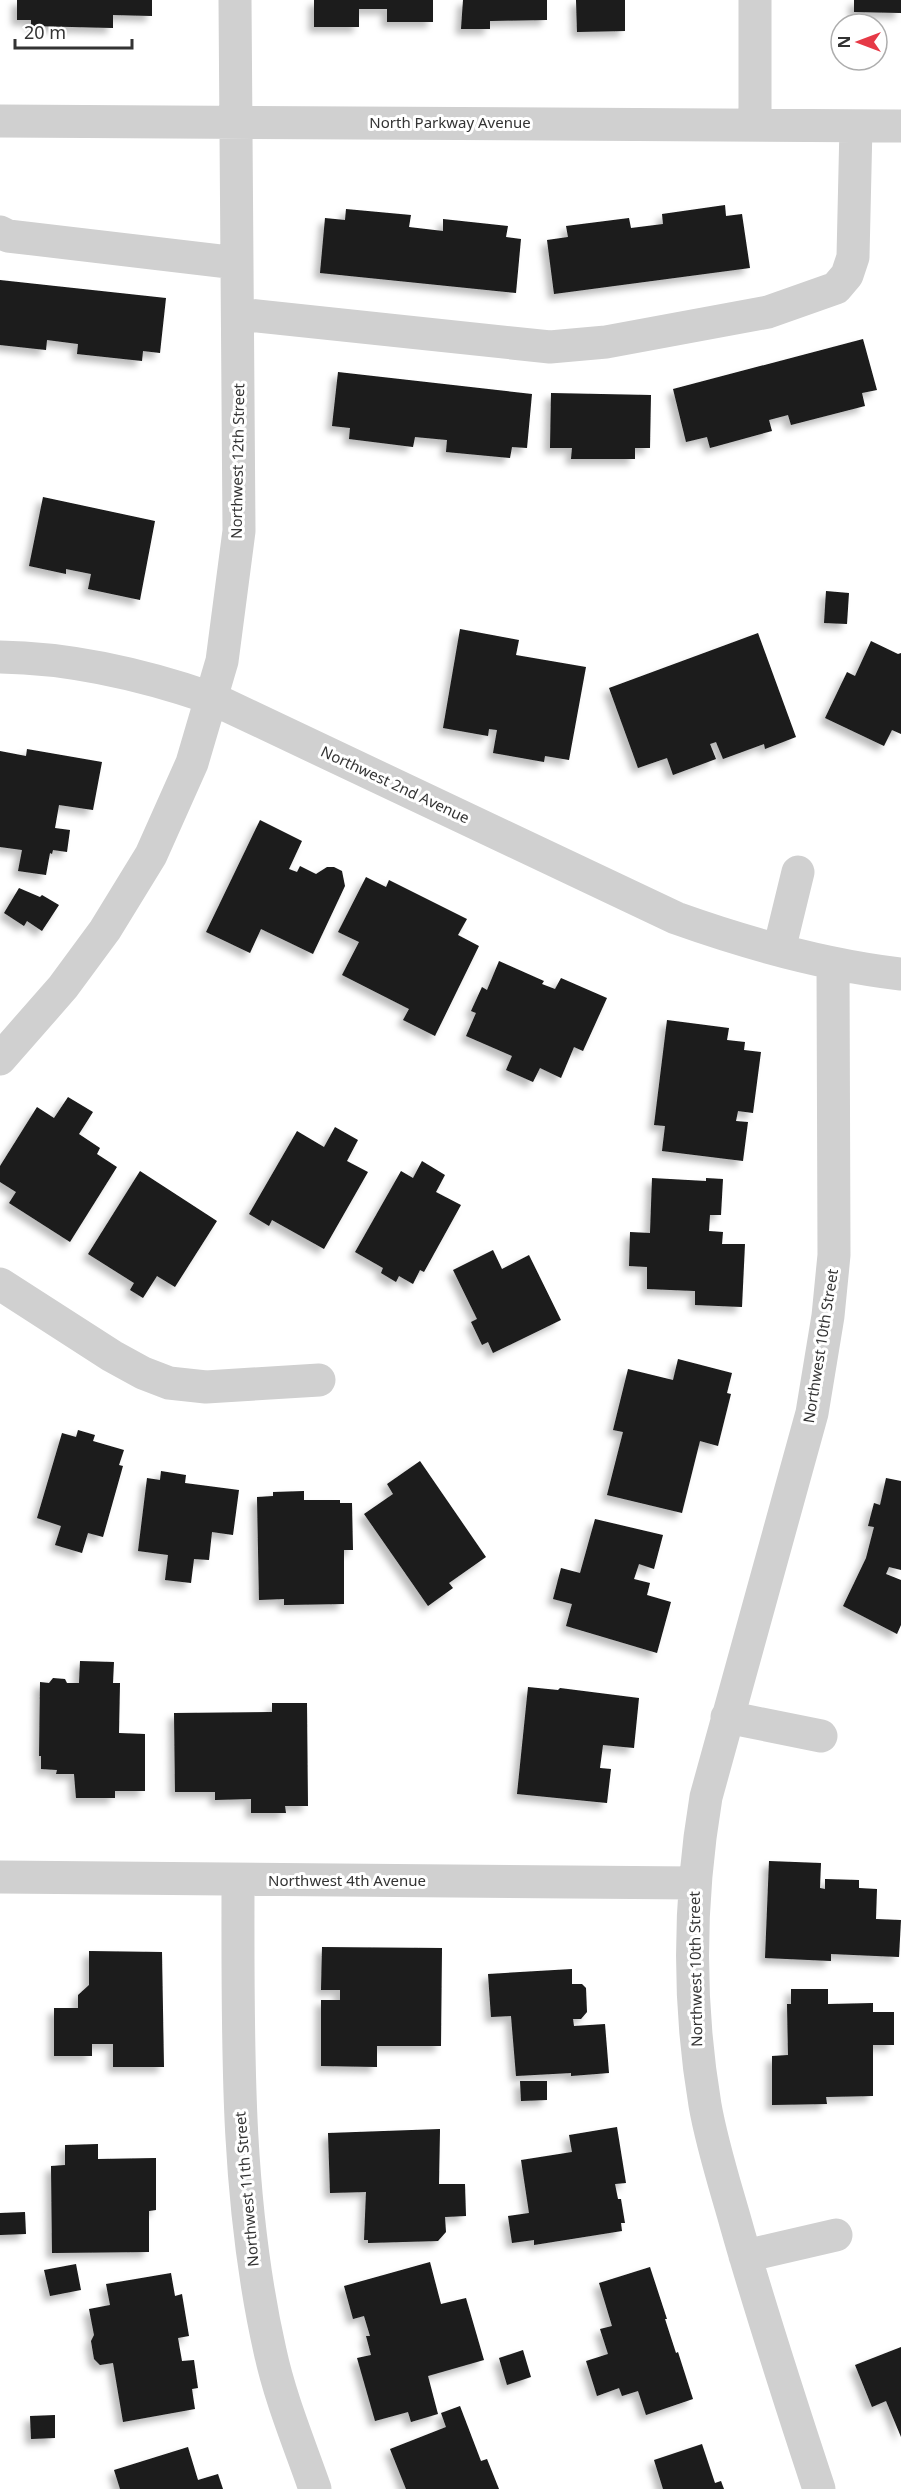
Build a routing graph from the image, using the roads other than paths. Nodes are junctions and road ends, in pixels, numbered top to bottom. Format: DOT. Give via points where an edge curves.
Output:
graph roads {
  1 [pos="235,0"];
  2 [pos="755,0"];
  3 [pos="0,121"];
  4 [pos="236,122"];
  5 [pos="755,125"];
  6 [pos="856,126"];
  7 [pos="901,126"];
  8 [pos="0,232"];
  9 [pos="237,263"];
  10 [pos="238,314"];
  11 [pos="0,657"];
  12 [pos="211,698"];
  13 [pos="798,872"];
  14 [pos="780,950"];
  15 [pos="833,964"];
  16 [pos="901,974"];
  17 [pos="0,1059"];
  18 [pos="0,1284"];
  19 [pos="319,1380"];
  20 [pos="727,1717"];
  21 [pos="820,1736"];
  22 [pos="0,1877"];
  23 [pos="238,1880"];
  24 [pos="695,1883"];
  25 [pos="836,2235"];
  26 [pos="745,2256"];
  27 [pos="315,2489"];
  28 [pos="819,2489"];
  1 -- 4 [label="street, Northwest 12th Street"];
  2 -- 5 [label="street"];
  3 -- 4 [label="street, North Parkway Avenue"];
  4 -- 5 [label="street, North Parkway Avenue"];
  4 -- 9 [label="street, Northwest 12th Street"];
  5 -- 6 [label="street, North Parkway Avenue"];
  6 -- 7 [label="street, North Parkway Avenue"];
  6 -- 10 [label="street" via="853,257 847,275 836,288 768,312 606,342 550,347"];
  8 -- 9 [label="street" via="79,246"];
  9 -- 10 [label="street, Northwest 12th Street"];
  10 -- 12 [label="street, Northwest 12th Street" via="239,531 222,661"];
  11 -- 12 [label="street, Northwest 2nd Avenue" via="59,661 107,670 161,681"];
  12 -- 14 [label="street, Northwest 2nd Avenue" via="676,918"];
  12 -- 17 [label="street, Northwest 12th Street" via="192,763 151,855 105,930 63,987"];
  13 -- 14 [label="street"];
  14 -- 15 [label="street, Northwest 2nd Avenue"];
  15 -- 16 [label="street, Northwest 2nd Avenue"];
  15 -- 20 [label="street, Northwest 10th Street" via="834,1255 828,1316 812,1413"];
  18 -- 19 [label="street" via="112,1356 169,1383 216,1386"];
  20 -- 21 [label="street"];
  20 -- 24 [label="street, Northwest 10th Street" via="706,1797"];
  22 -- 23 [label="street, Northwest 4th Avenue"];
  23 -- 24 [label="street, Northwest 4th Avenue"];
  23 -- 27 [label="street, Northwest 11th Street" via="239,2093 254,2269 278,2384"];
  24 -- 26 [label="street, Northwest 10th Street" via="695,2033 705,2106"];
  25 -- 26 [label="street"];
  26 -- 28 [label="street, Northwest 10th Street"];
}
